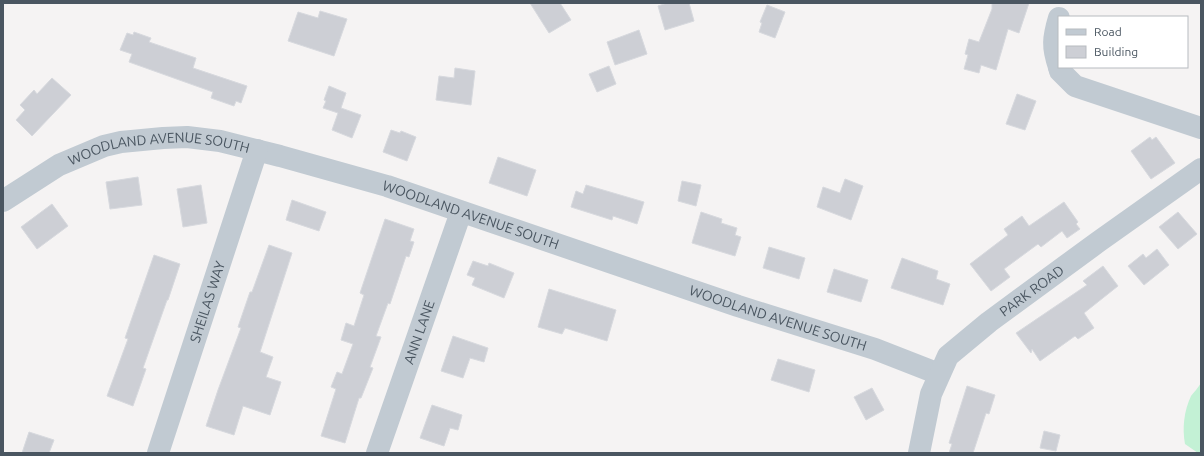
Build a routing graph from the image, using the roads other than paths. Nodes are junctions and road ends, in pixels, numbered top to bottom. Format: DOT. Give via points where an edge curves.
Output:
graph roads {
  1 [pos="1065,3"];
  2 [pos="1059,16"];
  3 [pos="1058,20"];
  4 [pos="1058,64"];
  5 [pos="1059,68"];
  6 [pos="1201,128"];
  7 [pos="257,150"];
  8 [pos="1201,169"];
  9 [pos="3,201"];
  10 [pos="461,212"];
  11 [pos="940,374"];
  12 [pos="158,453"];
  13 [pos="377,453"];
  14 [pos="919,453"];
  1 -- 2 [label="street"];
  3 -- 4 [label="street" via="1054,33 1054,53"];
  5 -- 6 [label="street" via="1075,86"];
  7 -- 9 [label="street, WOODLAND AVENUE SOUTH" via="220,141 187,137 121,142 104,146 59,165"];
  7 -- 10 [label="street, WOODLAND AVENUE SOUTH" via="352,176"];
  7 -- 12 [label="street, SHEILAS WAY"];
  8 -- 11 [label="street, PARK ROAD" via="989,322 948,356"];
  10 -- 11 [label="street, WOODLAND AVENUE SOUTH" via="738,306 874,349"];
  10 -- 13 [label="street, ANN LANE"];
  11 -- 14 [label="street, PARK ROAD" via="931,394"];
}
